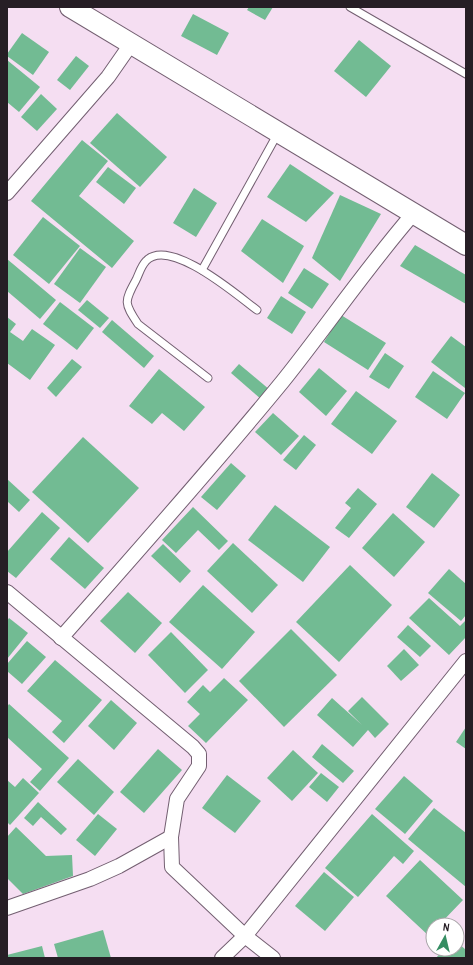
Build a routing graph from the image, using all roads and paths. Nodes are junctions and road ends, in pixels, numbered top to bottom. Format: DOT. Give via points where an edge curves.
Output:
graph roads {
  1 [pos="70,7"];
  2 [pos="350,7"];
  3 [pos="131,44"];
  4 [pos="466,74"];
  5 [pos="278,133"];
  6 [pos="7,193"];
  7 [pos="413,214"];
  8 [pos="466,245"];
  9 [pos="202,270"];
  10 [pos="257,310"];
  11 [pos="208,378"];
  12 [pos="7,592"];
  13 [pos="61,638"];
  14 [pos="466,661"];
  15 [pos="171,837"];
  16 [pos="7,908"];
  17 [pos="245,936"];
  18 [pos="222,958"];
  19 [pos="273,958"];
  1 -- 3 [label="street"];
  2 -- 4 [label="lane"];
  3 -- 5 [label="street"];
  3 -- 6 [label="street" via="108,77"];
  5 -- 7 [label="street"];
  5 -- 9 [label="lane"];
  7 -- 8 [label="street"];
  7 -- 13 [label="street" via="245,427"];
  9 -- 10 [label="lane"];
  9 -- 11 [label="lane" via="180,258 167,255 152,257 146,261 128,296 127,306 138,324"];
  12 -- 13 [label="street"];
  13 -- 15 [label="street" via="199,754 199,766 177,799"];
  14 -- 17 [label="street"];
  15 -- 16 [label="street" via="90,879"];
  15 -- 17 [label="street" via="172,867"];
  17 -- 18 [label="street"];
  17 -- 19 [label="street"];
}
